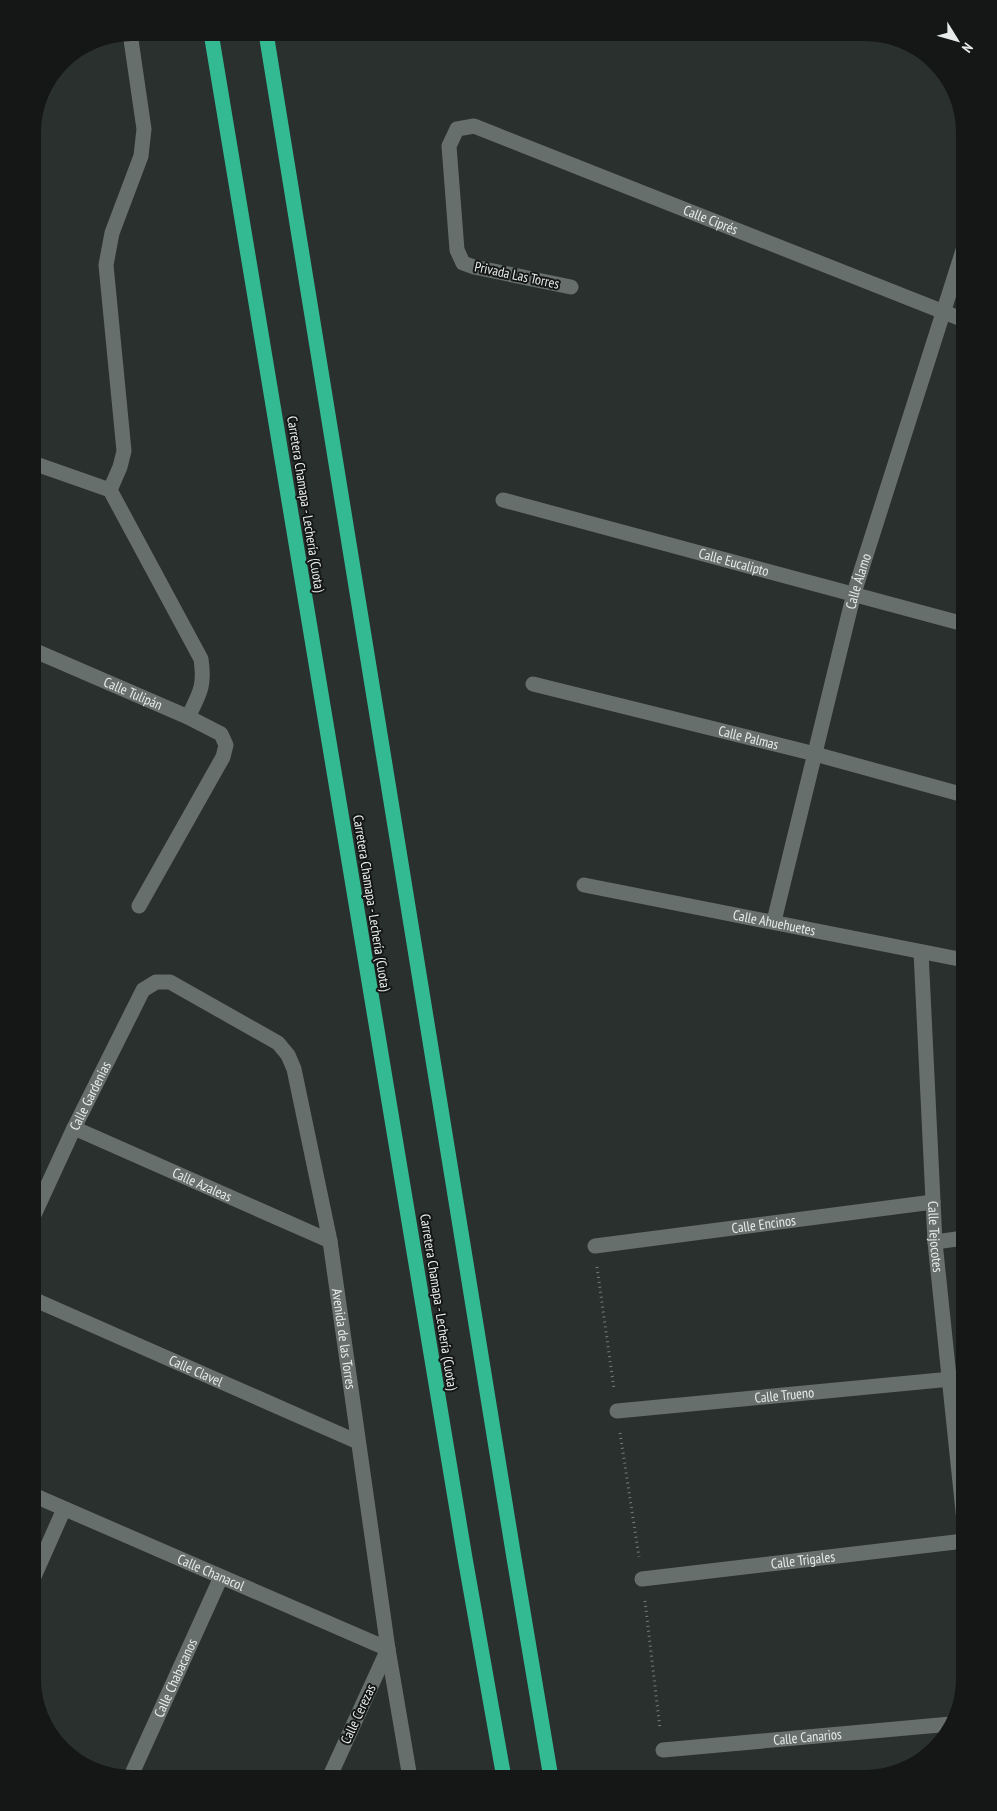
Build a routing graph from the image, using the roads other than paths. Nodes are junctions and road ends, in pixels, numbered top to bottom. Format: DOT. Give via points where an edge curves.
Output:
graph roads {
  1 [pos="131,41"];
  2 [pos="212,41"];
  3 [pos="267,41"];
  4 [pos="457,128"];
  5 [pos="956,274"];
  6 [pos="571,287"];
  7 [pos="944,312"];
  8 [pos="956,317"];
  9 [pos="41,466"];
  10 [pos="110,490"];
  11 [pos="503,500"];
  12 [pos="854,594"];
  13 [pos="956,622"];
  14 [pos="41,653"];
  15 [pos="533,684"];
  16 [pos="188,717"];
  17 [pos="815,754"];
  18 [pos="956,793"];
  19 [pos="584,885"];
  20 [pos="139,906"];
  21 [pos="774,921"];
  22 [pos="921,952"];
  23 [pos="956,959"];
  24 [pos="156,982"];
  25 [pos="74,1128"];
  26 [pos="41,1198"];
  27 [pos="933,1202"];
  28 [pos="956,1239"];
  29 [pos="330,1240"];
  30 [pos="935,1242"];
  31 [pos="595,1246"];
  32 [pos="41,1303"];
  33 [pos="951,1379"];
  34 [pos="956,1406"];
  35 [pos="616,1411"];
  36 [pos="358,1442"];
  37 [pos="41,1499"];
  38 [pos="64,1509"];
  39 [pos="956,1542"];
  40 [pos="41,1559"];
  41 [pos="221,1577"];
  42 [pos="642,1579"];
  43 [pos="388,1649"];
  44 [pos="943,1725"];
  45 [pos="663,1750"];
  46 [pos="134,1770"];
  47 [pos="333,1770"];
  48 [pos="409,1770"];
  49 [pos="503,1770"];
  50 [pos="550,1770"];
  1 -- 10 [label="street" via="144,129 141,156 112,233 106,265 124,451"];
  2 -- 49 [label="highway, Carretera Chamapa - Lechería (Cuota)"];
  3 -- 50 [label="highway"];
  4 -- 6 [label="street, Privada Las Torres" via="449,146 457,250 463,263"];
  4 -- 7 [label="street, Calle Ciprés" via="474,126"];
  5 -- 7 [label="street, Calle Álamo"];
  7 -- 8 [label="street, Calle Ciprés"];
  7 -- 12 [label="street, Calle Álamo"];
  9 -- 10 [label="street"];
  10 -- 16 [label="street" via="201,659 202,689"];
  11 -- 12 [label="street, Calle Eucalipto"];
  12 -- 13 [label="street, Calle Eucalipto"];
  12 -- 17 [label="street, Calle Álamo"];
  14 -- 16 [label="street, Calle Tulipán"];
  15 -- 17 [label="street, Calle Palmas"];
  16 -- 20 [label="street, Calle Tulipán" via="221,734 226,745 223,757"];
  17 -- 18 [label="street, Calle Palmas"];
  17 -- 21 [label="street, Calle Álamo"];
  19 -- 21 [label="street, Calle Ahuehuetes"];
  21 -- 22 [label="street, Calle Ahuehuetes"];
  22 -- 23 [label="street, Calle Ahuehuetes"];
  22 -- 27 [label="street, Calle Tejocotes"];
  24 -- 25 [label="street, Calle Gardenias" via="143,990"];
  24 -- 29 [label="street, Avenida de las Torres" via="170,982 278,1043 288,1055 294,1069"];
  25 -- 26 [label="street, Calle Gardenias"];
  25 -- 29 [label="street, Calle Azaleas"];
  27 -- 30 [label="street, Calle Tejocotes"];
  27 -- 31 [label="street, Calle Encinos"];
  28 -- 30 [label="street"];
  29 -- 36 [label="street, Avenida de las Torres"];
  30 -- 33 [label="street, Calle Tejocotes"];
  32 -- 36 [label="street, Calle Clavel"];
  33 -- 34 [label="street, Calle Tejocotes"];
  33 -- 35 [label="street, Calle Trueno"];
  36 -- 43 [label="street, Avenida de las Torres"];
  37 -- 38 [label="street, Calle Chanacol"];
  38 -- 40 [label="street"];
  38 -- 41 [label="street, Calle Chanacol"];
  39 -- 42 [label="street, Calle Trigales"];
  41 -- 43 [label="street, Calle Chanacol"];
  41 -- 46 [label="street, Calle Chabacanos"];
  43 -- 47 [label="street, Calle Cerezas"];
  43 -- 48 [label="street, Avenida de las Torres"];
  44 -- 45 [label="street, Calle Canarios"];
}
